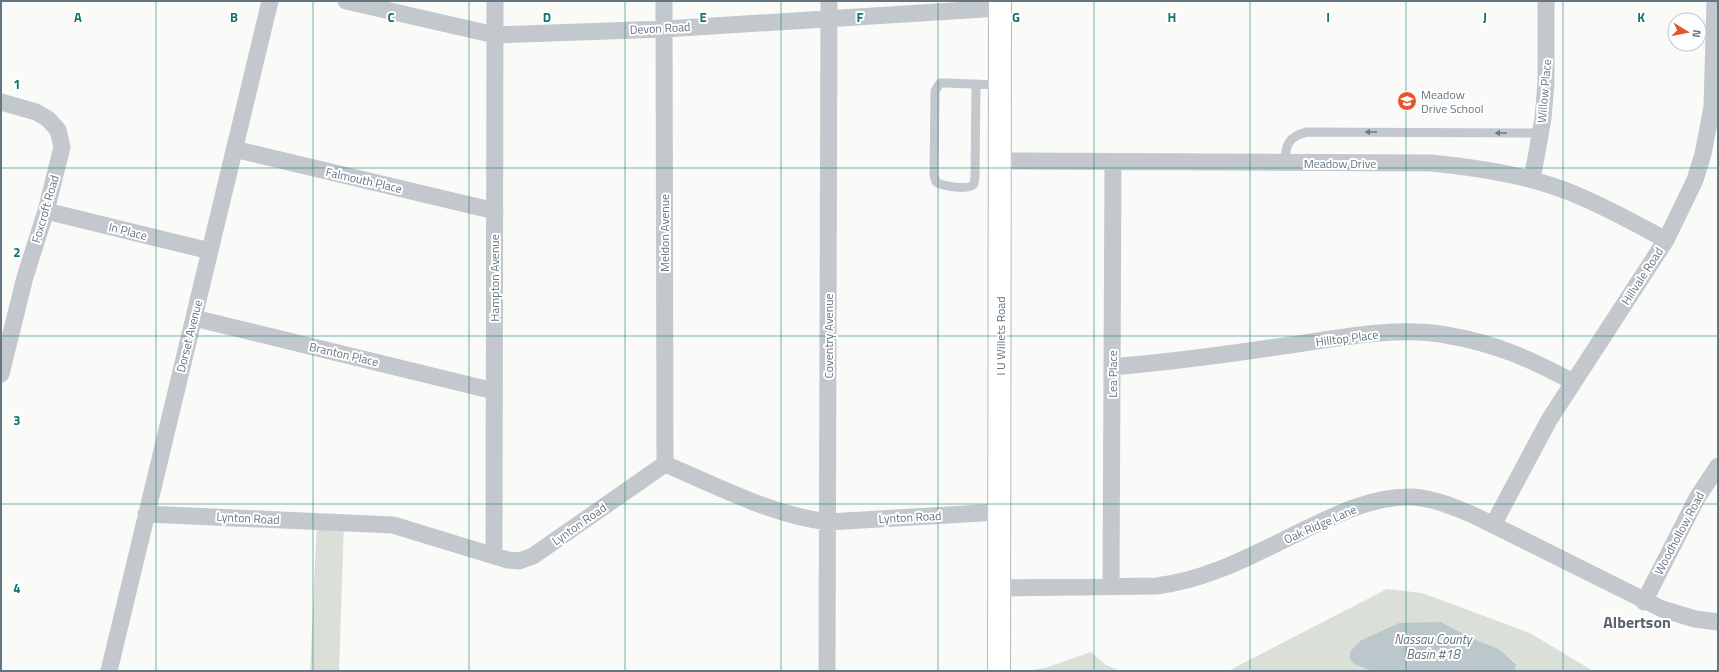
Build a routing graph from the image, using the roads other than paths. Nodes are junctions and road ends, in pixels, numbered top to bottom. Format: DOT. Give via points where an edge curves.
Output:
graph roads {
  1 [pos="270,1"];
  2 [pos="346,1"];
  3 [pos="495,1"];
  4 [pos="664,1"];
  5 [pos="829,1"];
  6 [pos="1546,1"];
  7 [pos="1715,1"];
  8 [pos="1000,4"];
  9 [pos="829,18"];
  10 [pos="664,29"];
  11 [pos="495,35"];
  12 [pos="976,84"];
  13 [pos="1000,85"];
  14 [pos="1,102"];
  15 [pos="1540,133"];
  16 [pos="234,149"];
  17 [pos="1000,161"];
  18 [pos="1113,162"];
  19 [pos="1285,163"];
  20 [pos="1532,180"];
  21 [pos="46,211"];
  22 [pos="494,211"];
  23 [pos="1666,240"];
  24 [pos="210,251"];
  25 [pos="194,318"];
  26 [pos="1112,367"];
  27 [pos="1,374"];
  28 [pos="1573,382"];
  29 [pos="494,391"];
  30 [pos="665,464"];
  31 [pos="1718,466"];
  32 [pos="999,512"];
  33 [pos="146,514"];
  34 [pos="828,522"];
  35 [pos="1493,525"];
  36 [pos="494,555"];
  37 [pos="1112,587"];
  38 [pos="1000,588"];
  39 [pos="1644,602"];
  40 [pos="1718,622"];
  41 [pos="110,671"];
  42 [pos="828,671"];
  43 [pos="999,671"];
  1 -- 16 [label="street, Dorset Avenue"];
  2 -- 11 [label="street, Devon Road"];
  3 -- 11 [label="street, Hampton Avenue"];
  4 -- 10 [label="street, Meldon Avenue"];
  5 -- 9 [label="street, Coventry Avenue"];
  6 -- 15 [label="street, Willow Place" via="1546,83"];
  7 -- 23 [label="street, Hillvale Road" via="1714,88 1708,134 1695,180"];
  8 -- 9 [label="street, Devon Road"];
  8 -- 13 [label="main road, I U Willets Road"];
  9 -- 10 [label="street, Devon Road"];
  9 -- 34 [label="street, Coventry Avenue"];
  10 -- 11 [label="street, Devon Road"];
  10 -- 30 [label="street, Meldon Avenue"];
  11 -- 22 [label="street, Hampton Avenue"];
  12 -- 12 [label="lane" via="940,83 935,92 934,176 940,185 962,187 974,184"];
  12 -- 13 [label="lane"];
  13 -- 17 [label="main road, I U Willets Road"];
  14 -- 21 [label="street, Foxcroft Road" via="36,112 48,119 58,130 62,147"];
  15 -- 19 [label="lane, one-way" via="1307,132 1296,135 1288,143"];
  15 -- 20 [label="street, Willow Place"];
  16 -- 22 [label="street, Falmouth Place"];
  16 -- 24 [label="street, Dorset Avenue"];
  17 -- 18 [label="street, Meadow Drive"];
  17 -- 32 [label="main road, I U Willets Road"];
  18 -- 19 [label="street, Meadow Drive"];
  18 -- 26 [label="street, Lea Place"];
  19 -- 20 [label="street, Meadow Drive" via="1431,163"];
  20 -- 23 [label="street, Meadow Drive" via="1578,195"];
  21 -- 24 [label="street, In Place"];
  21 -- 27 [label="street, Foxcroft Road" via="25,277"];
  22 -- 29 [label="street, Hampton Avenue"];
  23 -- 28 [label="street, Hillvale Road"];
  24 -- 25 [label="street, Dorset Avenue"];
  25 -- 29 [label="street, Branton Place"];
  25 -- 33 [label="street, Dorset Avenue"];
  26 -- 28 [label="street, Hilltop Place" via="1178,361 1365,334 1414,332 1446,335 1500,348 1533,360"];
  26 -- 37 [label="street, Lea Place"];
  28 -- 35 [label="street, Hillvale Road" via="1539,436"];
  29 -- 36 [label="street, Hampton Avenue"];
  30 -- 34 [label="street, Lynton Road" via="782,513"];
  30 -- 36 [label="street, Lynton Road" via="533,556 519,561"];
  31 -- 39 [label="street, Woodhollow Road" via="1693,504"];
  32 -- 34 [label="street, Lynton Road"];
  32 -- 38 [label="main road, I U Willets Road"];
  33 -- 36 [label="street, Lynton Road" via="393,525"];
  33 -- 41 [label="street, Dorset Avenue"];
  34 -- 42 [label="street, Coventry Avenue"];
  35 -- 37 [label="street, Oak Ridge Lane" via="1434,501 1414,497 1387,498 1337,514 1248,557 1192,580 1156,586"];
  35 -- 39 [label="street, Oak Ridge Lane"];
  37 -- 38 [label="street, Oak Ridge Lane"];
  38 -- 43 [label="main road, I U Willets Road"];
  39 -- 40 [label="street, Oak Ridge Lane" via="1680,615"];
}
